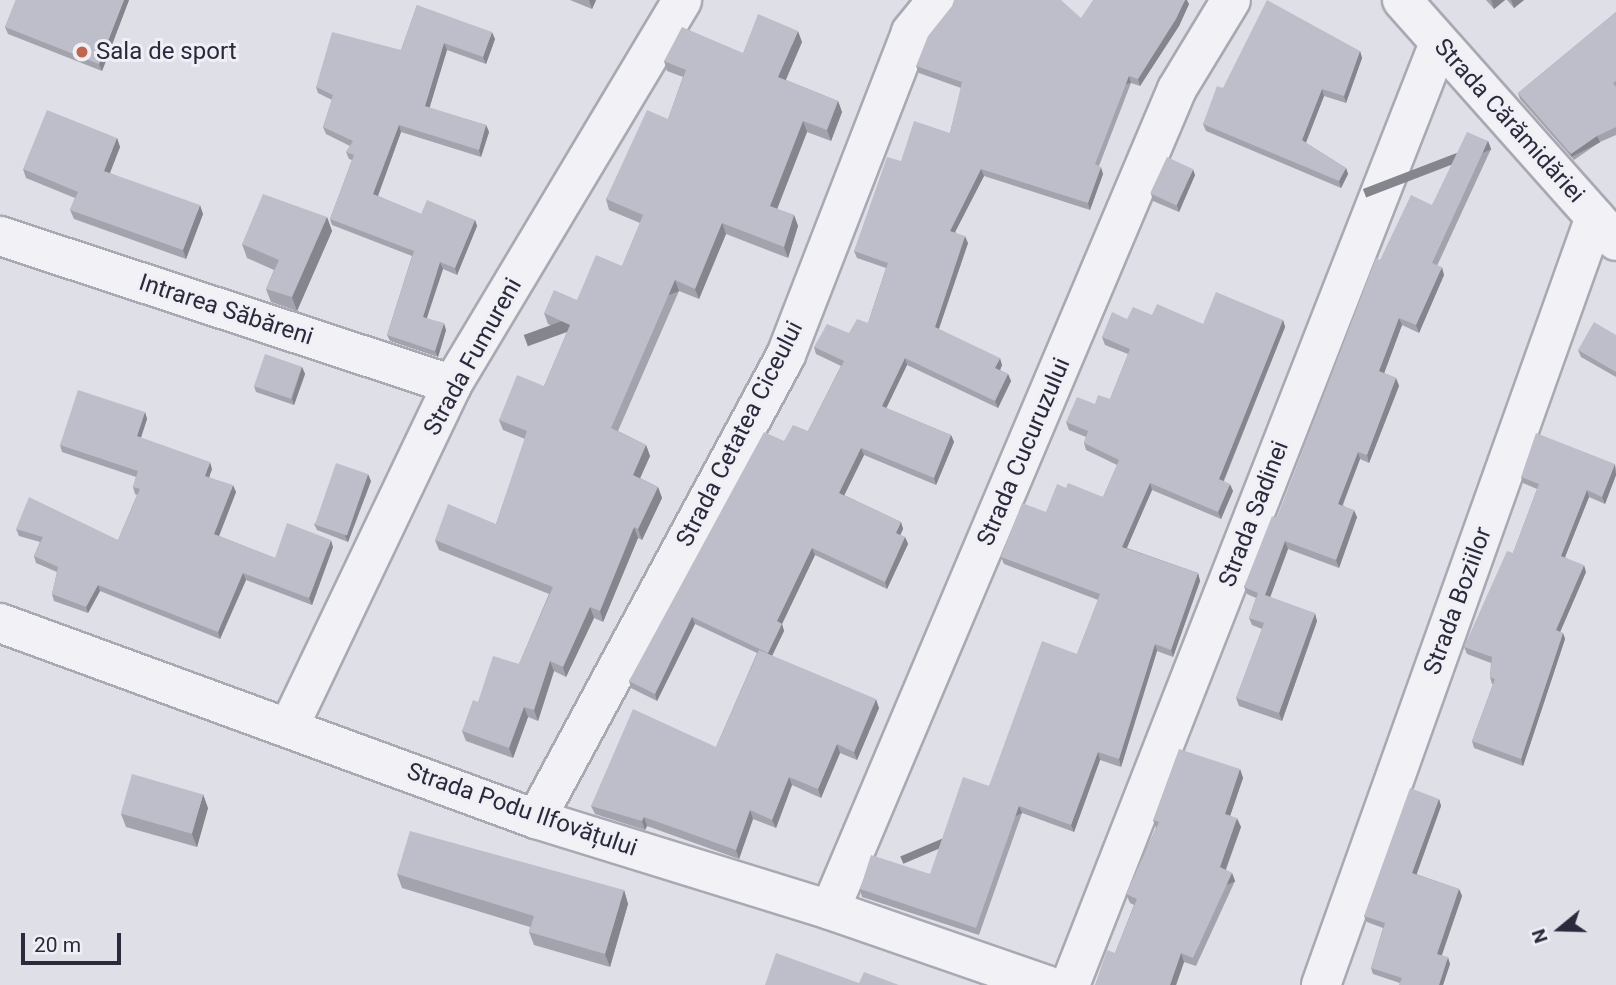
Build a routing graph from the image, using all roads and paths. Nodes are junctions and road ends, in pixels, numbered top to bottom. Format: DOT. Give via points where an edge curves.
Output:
graph roads {
  1 [pos="682,0"];
  2 [pos="937,0"];
  3 [pos="1231,0"];
  4 [pos="1402,0"];
  5 [pos="1439,43"];
  6 [pos="1606,229"];
  7 [pos="0,236"];
  8 [pos="452,385"];
  9 [pos="0,623"];
  10 [pos="289,727"];
  11 [pos="536,819"];
  12 [pos="830,911"];
  13 [pos="1047,985"];
  14 [pos="1070,985"];
  15 [pos="1321,985"];
  1 -- 8 [label="street, Strada Fumureni"];
  2 -- 11 [label="street, Strada Cetatea Ciceului" via="911,32 786,355"];
  3 -- 12 [label="street, Strada Cucuruzului" via="1177,89"];
  4 -- 5 [label="street, Strada Cărămidăriei"];
  5 -- 6 [label="street, Strada Cărămidăriei"];
  5 -- 14 [label="street, Strada Sadinei"];
  6 -- 15 [label="street, Strada Boziilor"];
  7 -- 8 [label="street, Intrarea Săbăreni"];
  8 -- 10 [label="street, Strada Fumureni"];
  9 -- 10 [label="street, Strada Podu Ilfovățului"];
  10 -- 11 [label="street, Strada Podu Ilfovățului"];
  11 -- 12 [label="street, Strada Podu Ilfovățului"];
  12 -- 13 [label="street, Strada Podu Ilfovățului"];
}
